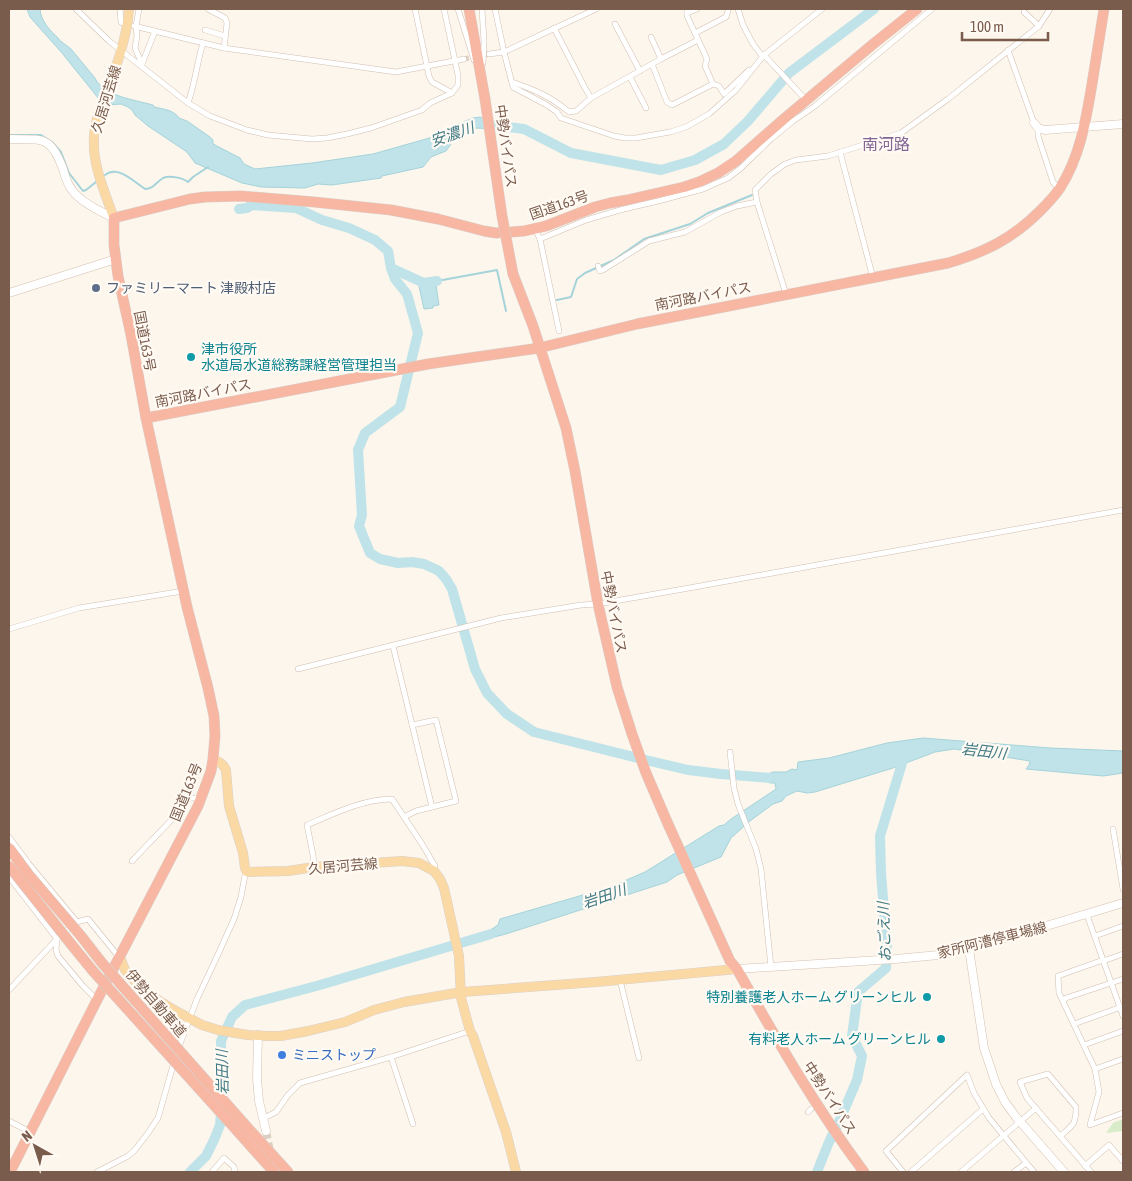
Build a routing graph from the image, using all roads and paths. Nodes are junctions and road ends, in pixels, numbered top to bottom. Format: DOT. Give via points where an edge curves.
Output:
graph roads {
  1 [pos="76,9"];
  2 [pos="120,9"];
  3 [pos="129,9"];
  4 [pos="140,9"];
  5 [pos="208,9"];
  6 [pos="414,9"];
  7 [pos="444,9"];
  8 [pos="458,9"];
  9 [pos="469,9"];
  10 [pos="482,9"];
  11 [pos="495,9"];
  12 [pos="596,9"];
  13 [pos="697,9"];
  14 [pos="728,9"];
  15 [pos="738,9"];
  16 [pos="822,9"];
  17 [pos="917,9"];
  18 [pos="932,9"];
  19 [pos="1050,9"];
  20 [pos="1104,9"];
  21 [pos="687,11"];
  22 [pos="1024,12"];
  23 [pos="124,24"];
  24 [pos="616,24"];
  25 [pos="135,26"];
  26 [pos="1039,26"];
  27 [pos="554,28"];
  28 [pos="205,30"];
  29 [pos="155,31"];
  30 [pos="695,33"];
  31 [pos="225,36"];
  32 [pos="651,37"];
  33 [pos="698,40"];
  34 [pos="203,44"];
  35 [pos="224,48"];
  36 [pos="1008,50"];
  37 [pos="120,51"];
  38 [pos="504,52"];
  39 [pos="489,54"];
  40 [pos="764,56"];
  41 [pos="464,59"];
  42 [pos="661,59"];
  43 [pos="455,60"];
  44 [pos="652,64"];
  45 [pos="756,64"];
  46 [pos="142,65"];
  47 [pos="427,66"];
  48 [pos="640,71"];
  49 [pos="630,77"];
  50 [pos="482,81"];
  51 [pos="512,82"];
  52 [pos="713,84"];
  53 [pos="452,93"];
  54 [pos="591,98"];
  55 [pos="804,98"];
  56 [pos="188,103"];
  57 [pos="646,108"];
  58 [pos="1123,124"];
  59 [pos="1036,126"];
  60 [pos="1084,127"];
  61 [pos="9,139"];
  62 [pos="840,152"];
  63 [pos="1059,189"];
  64 [pos="757,202"];
  65 [pos="114,218"];
  66 [pos="536,229"];
  67 [pos="540,239"];
  68 [pos="116,259"];
  69 [pos="599,268"];
  70 [pos="873,278"];
  71 [pos="9,293"];
  72 [pos="786,294"];
  73 [pos="559,331"];
  74 [pos="539,348"];
  75 [pos="146,418"];
  76 [pos="1123,510"];
  77 [pos="183,591"];
  78 [pos="598,604"];
  79 [pos="9,629"];
  80 [pos="393,646"];
  81 [pos="298,670"];
  82 [pos="412,725"];
  83 [pos="730,752"];
  84 [pos="214,759"];
  85 [pos="201,798"];
  86 [pos="432,807"];
  87 [pos="404,818"];
  88 [pos="1112,830"];
  89 [pos="9,837"];
  90 [pos="9,848"];
  91 [pos="132,861"];
  92 [pos="9,866"];
  93 [pos="314,867"];
  94 [pos="434,871"];
  95 [pos="247,872"];
  96 [pos="9,877"];
  97 [pos="1123,889"];
  98 [pos="1122,907"];
  99 [pos="1087,915"];
  100 [pos="77,922"];
  101 [pos="1123,926"];
  102 [pos="1095,936"];
  103 [pos="57,939"];
  104 [pos="969,949"];
  105 [pos="1123,954"];
  106 [pos="120,957"];
  107 [pos="1103,960"];
  108 [pos="771,967"];
  109 [pos="737,969"];
  110 [pos="1123,979"];
  111 [pos="620,980"];
  112 [pos="1111,983"];
  113 [pos="9,990"];
  114 [pos="462,992"];
  115 [pos="97,1000"];
  116 [pos="1064,1000"];
  117 [pos="1122,1007"];
  118 [pos="1123,1016"];
  119 [pos="192,1019"];
  120 [pos="1074,1024"];
  121 [pos="1123,1031"];
  122 [pos="470,1032"];
  123 [pos="258,1035"];
  124 [pos="1084,1045"];
  125 [pos="391,1056"];
  126 [pos="639,1058"];
  127 [pos="1123,1059"];
  128 [pos="1095,1069"];
  129 [pos="1036,1108"];
  130 [pos="983,1109"];
  131 [pos="1123,1113"];
  132 [pos="263,1118"];
  133 [pos="9,1121"];
  134 [pos="1020,1122"];
  135 [pos="413,1124"];
  136 [pos="243,1130"];
  137 [pos="266,1131"];
  138 [pos="30,1132"];
  139 [pos="1003,1136"];
  140 [pos="1060,1136"];
  141 [pos="1123,1161"];
  142 [pos="1026,1163"];
  143 [pos="1085,1166"];
  144 [pos="1061,1169"];
  145 [pos="234,1170"];
  146 [pos="10,1172"];
  147 [pos="97,1172"];
  148 [pos="212,1172"];
  149 [pos="274,1172"];
  150 [pos="288,1172"];
  151 [pos="516,1172"];
  152 [pos="864,1172"];
  153 [pos="903,1172"];
  154 [pos="911,1172"];
  155 [pos="961,1172"];
  156 [pos="1014,1172"];
  157 [pos="1034,1172"];
  158 [pos="1052,1172"];
  159 [pos="1091,1172"];
  1 -- 37 [label="street"];
  2 -- 23 [label="street"];
  3 -- 37 [label="main road, 久居河芸線"];
  4 -- 25 [label="street"];
  5 -- 31 [label="street" via="225,18"];
  6 -- 47 [label="street"];
  7 -- 43 [label="street"];
  8 -- 50 [label="street"];
  9 -- 50 [label="highway, 中勢バイパス"];
  10 -- 50 [label="street"];
  11 -- 38 [label="street"];
  12 -- 27 [label="street"];
  13 -- 21 [label="street"];
  14 -- 30 [label="street" via="726,17"];
  15 -- 40 [label="street" via="742,25"];
  16 -- 40 [label="street"];
  17 -- 55 [label="highway, 国道163号"];
  18 -- 67 [label="street" via="771,139 728,178 703,189 586,220"];
  19 -- 26 [label="street"];
  20 -- 60 [label="highway, 南河路バイパス"];
  21 -- 30 [label="street"];
  22 -- 26 [label="street"];
  24 -- 48 [label="street"];
  25 -- 29 [label="street"];
  25 -- 46 [label="street" via="138,36 135,48"];
  26 -- 36 [label="street"];
  27 -- 38 [label="street"];
  27 -- 54 [label="street"];
  28 -- 31 [label="street"];
  29 -- 34 [label="street"];
  29 -- 46 [label="street"];
  30 -- 33 [label="street"];
  31 -- 35 [label="street"];
  32 -- 42 [label="street"];
  33 -- 42 [label="street"];
  33 -- 52 [label="street"];
  34 -- 35 [label="street"];
  34 -- 56 [label="street"];
  35 -- 47 [label="street" via="396,72"];
  36 -- 59 [label="street"];
  36 -- 62 [label="street" via="902,133"];
  37 -- 46 [label="street"];
  37 -- 65 [label="main road, 久居河芸線" via="94,129 93,144 96,165"];
  38 -- 39 [label="street"];
  38 -- 51 [label="street"];
  40 -- 45 [label="street"];
  40 -- 55 [label="street"];
  41 -- 43 [label="street"];
  42 -- 44 [label="street"];
  43 -- 47 [label="street"];
  43 -- 53 [label="street" via="458,85"];
  44 -- 48 [label="street"];
  44 -- 52 [label="street" via="667,102 672,105"];
  45 -- 51 [label="street" via="736,90 709,114 686,127 636,138 614,136 561,118 557,112 514,87"];
  45 -- 52 [label="street" via="724,94 719,86"];
  46 -- 56 [label="street"];
  47 -- 53 [label="street" via="432,82"];
  48 -- 49 [label="street"];
  49 -- 54 [label="street"];
  49 -- 57 [label="street"];
  50 -- 74 [label="highway, 中勢バイパス, bridge" via="513,274"];
  51 -- 54 [label="street" via="536,90 569,112 576,111"];
  53 -- 56 [label="street" via="422,110 370,128 312,139 247,130 210,116"];
  55 -- 66 [label="highway, 国道163号" via="736,161 709,178 684,187 595,207"];
  58 -- 60 [label="street"];
  59 -- 60 [label="street" via="1045,130"];
  59 -- 63 [label="street" via="1053,182"];
  60 -- 63 [label="highway, 南河路バイパス"];
  61 -- 65 [label="street" via="40,140 50,145 71,190 94,208"];
  62 -- 64 [label="street" via="796,160 780,167 755,190"];
  62 -- 70 [label="street"];
  63 -- 70 [label="highway, 南河路バイパス" via="1019,230 988,249 948,263"];
  64 -- 69 [label="street" via="721,212 686,232 649,241 621,259"];
  64 -- 72 [label="street"];
  65 -- 66 [label="highway, 国道163号" via="190,199 241,196 383,209 496,233"];
  65 -- 68 [label="highway, 国道163号"];
  66 -- 67 [label="street"];
  67 -- 73 [label="street"];
  68 -- 71 [label="street"];
  68 -- 75 [label="highway, 国道163号"];
  70 -- 72 [label="highway, 南河路バイパス"];
  72 -- 74 [label="highway, 南河路バイパス" via="637,324"];
  74 -- 75 [label="highway, 南河路バイパス" via="428,364"];
  74 -- 78 [label="highway, 中勢バイパス" via="566,428"];
  75 -- 77 [label="highway, 国道163号"];
  76 -- 78 [label="street"];
  77 -- 79 [label="street" via="79,608"];
  77 -- 84 [label="highway, 国道163号" via="214,716"];
  78 -- 80 [label="street" via="510,616"];
  78 -- 109 [label="highway, 中勢バイパス" via="616,687 646,773 730,961"];
  80 -- 81 [label="street"];
  80 -- 82 [label="street"];
  82 -- 86 [label="street"];
  82 -- 86 [label="street" via="436,720 439,728 456,800"];
  83 -- 108 [label="street" via="738,807 762,869"];
  84 -- 85 [label="highway, 国道163号"];
  84 -- 95 [label="main road" via="226,770 229,806"];
  85 -- 91 [label="street" via="190,798"];
  85 -- 106 [label="highway, 国道163号"];
  86 -- 87 [label="street"];
  87 -- 93 [label="street" via="392,799 382,799 336,812 307,825"];
  87 -- 94 [label="street" via="435,866"];
  88 -- 97 [label="street"];
  89 -- 100 [label="street"];
  90 -- 136 [label="highway, 伊勢自動車道, bridge"];
  92 -- 136 [label="highway, 伊勢自動車道, bridge" via="93,971"];
  93 -- 94 [label="main road, 久居河芸線" via="402,861 419,863"];
  93 -- 95 [label="main road, 久居河芸線" via="288,872"];
  94 -- 114 [label="main road" via="444,888 459,956"];
  95 -- 119 [label="street" via="228,935 203,984"];
  96 -- 103 [label="street"];
  98 -- 99 [label="street, 家所阿漕停車場線"];
  99 -- 102 [label="street"];
  99 -- 104 [label="street, 家所阿漕停車場線"];
  100 -- 103 [label="street"];
  100 -- 106 [label="street" via="88,920"];
  101 -- 102 [label="street"];
  102 -- 107 [label="street"];
  103 -- 113 [label="street"];
  103 -- 115 [label="street" via="57,953"];
  104 -- 108 [label="street, 家所阿漕停車場線" via="940,955"];
  104 -- 134 [label="street" via="987,1060 1005,1102"];
  105 -- 107 [label="street"];
  106 -- 115 [label="highway, 国道163号"];
  106 -- 119 [label="main road" via="125,970 139,986 158,1001"];
  107 -- 112 [label="street"];
  107 -- 116 [label="street" via="1058,976 1059,993"];
  108 -- 109 [label="street, 家所阿漕停車場線"];
  109 -- 111 [label="main road"];
  109 -- 152 [label="highway, 中勢バイパス" via="813,1111"];
  110 -- 112 [label="street"];
  111 -- 114 [label="main road"];
  111 -- 126 [label="street"];
  112 -- 116 [label="street"];
  112 -- 117 [label="street"];
  114 -- 122 [label="main road"];
  114 -- 123 [label="main road" via="404,1002 308,1031 281,1036"];
  115 -- 138 [label="highway, 国道163号"];
  116 -- 120 [label="street"];
  117 -- 118 [label="street"];
  117 -- 120 [label="street"];
  119 -- 123 [label="main road" via="218,1030"];
  119 -- 147 [label="street" via="171,1069 158,1118 134,1151"];
  120 -- 124 [label="street"];
  121 -- 124 [label="street"];
  122 -- 125 [label="street"];
  122 -- 151 [label="main road" via="506,1132"];
  123 -- 132 [label="street" via="256,1079"];
  124 -- 128 [label="street"];
  125 -- 132 [label="street" via="300,1082 276,1112"];
  125 -- 135 [label="street"];
  127 -- 128 [label="street"];
  128 -- 131 [label="street" via="1099,1092 1090,1125"];
  129 -- 134 [label="street"];
  129 -- 140 [label="street"];
  129 -- 140 [label="street" via="1020,1082 1048,1074 1076,1107 1073,1126"];
  130 -- 139 [label="street"];
  130 -- 153 [label="street" via="967,1075 886,1151"];
  130 -- 154 [label="street"];
  132 -- 137 [label="street"];
  133 -- 138 [label="street"];
  134 -- 139 [label="street"];
  134 -- 144 [label="street"];
  136 -- 149 [label="highway, 伊勢自動車道"];
  136 -- 150 [label="highway, 伊勢自動車道"];
  138 -- 146 [label="highway, 国道163号"];
  139 -- 142 [label="street"];
  139 -- 155 [label="street"];
  140 -- 143 [label="street"];
  141 -- 143 [label="street" via="1109,1145"];
  142 -- 156 [label="street"];
  142 -- 157 [label="street"];
  143 -- 159 [label="street"];
  144 -- 158 [label="street"];
  145 -- 148 [label="street" via="224,1158"];
}
